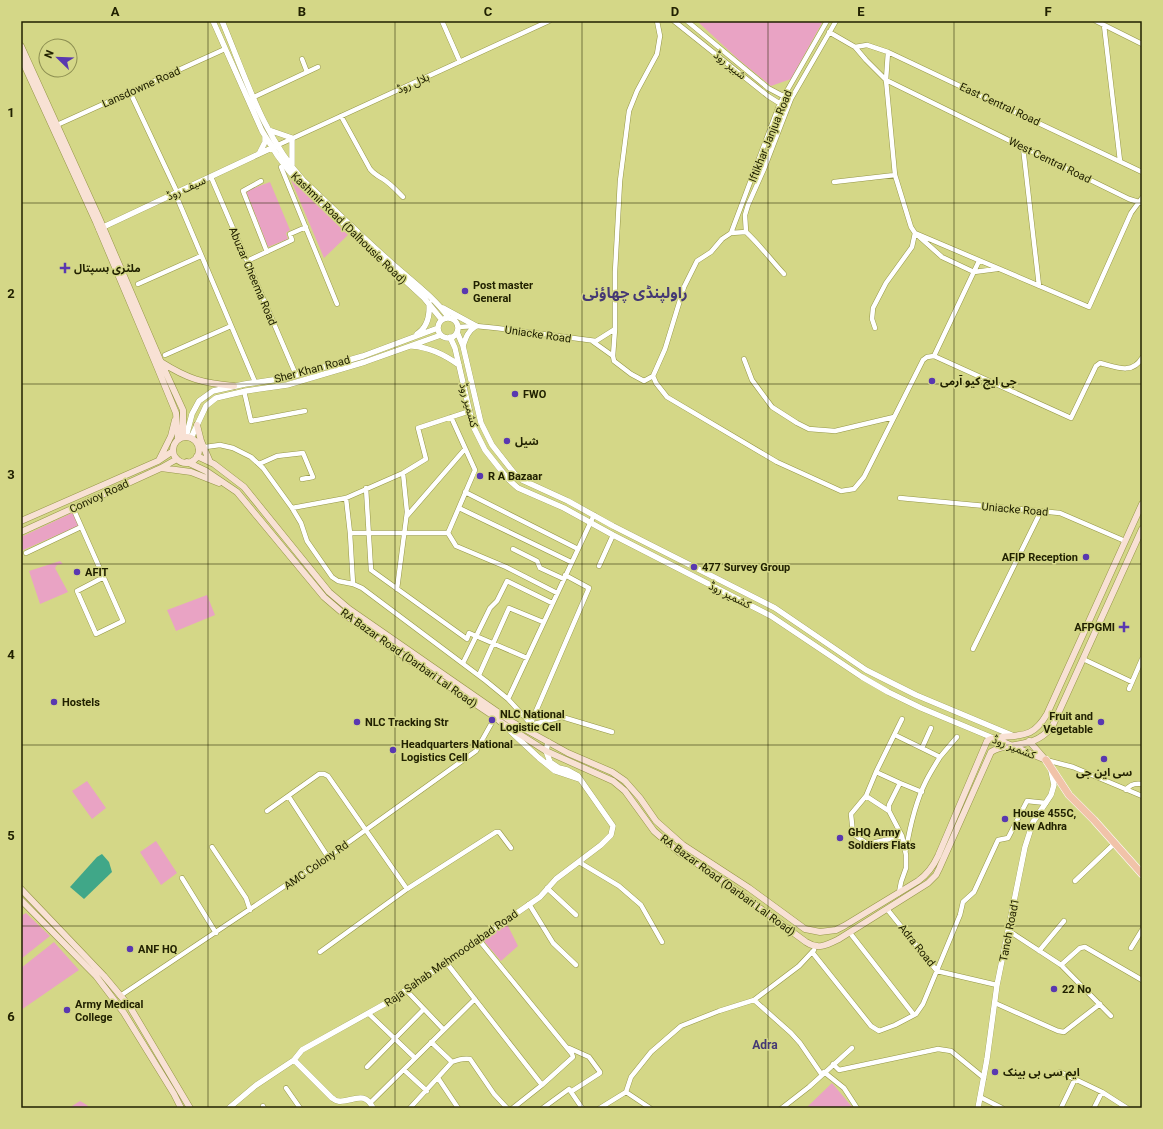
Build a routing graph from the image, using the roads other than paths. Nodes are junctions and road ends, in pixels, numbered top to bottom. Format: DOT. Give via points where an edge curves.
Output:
graph roads {
  1 [pos="213,21"];
  2 [pos="222,21"];
  3 [pos="442,21"];
  4 [pos="549,21"];
  5 [pos="657,21"];
  6 [pos="674,21"];
  7 [pos="687,21"];
  8 [pos="827,21"];
  9 [pos="836,21"];
  10 [pos="1096,21"];
  11 [pos="1104,25"];
  12 [pos="829,32"];
  13 [pos="1142,44"];
  14 [pos="21,46"];
  15 [pos="855,47"];
  16 [pos="225,49"];
  17 [pos="888,52"];
  18 [pos="21,58"];
  19 [pos="302,59"];
  20 [pos="460,62"];
  21 [pos="318,67"];
  22 [pos="307,72"];
  23 [pos="886,80"];
  24 [pos="130,92"];
  25 [pos="784,96"];
  26 [pos="254,97"];
  27 [pos="790,99"];
  28 [pos="780,103"];
  29 [pos="787,108"];
  30 [pos="341,116"];
  31 [pos="961,116"];
  32 [pos="57,125"];
  33 [pos="268,130"];
  34 [pos="265,136"];
  35 [pos="292,138"];
  36 [pos="1023,146"];
  37 [pos="275,147"];
  38 [pos="258,154"];
  39 [pos="1120,161"];
  40 [pos="281,167"];
  41 [pos="293,168"];
  42 [pos="1142,172"];
  43 [pos="895,175"];
  44 [pos="211,177"];
  45 [pos="261,181"];
  46 [pos="834,182"];
  47 [pos="176,193"];
  48 [pos="403,197"];
  49 [pos="1141,201"];
  50 [pos="306,227"];
  51 [pos="101,228"];
  52 [pos="746,232"];
  53 [pos="731,233"];
  54 [pos="915,233"];
  55 [pos="267,252"];
  56 [pos="201,256"];
  57 [pos="247,261"];
  58 [pos="980,261"];
  59 [pos="997,269"];
  60 [pos="974,272"];
  61 [pos="784,274"];
  62 [pos="138,284"];
  63 [pos="1039,286"];
  64 [pos="429,303"];
  65 [pos="337,304"];
  66 [pos="441,306"];
  67 [pos="449,318"];
  68 [pos="442,320"];
  69 [pos="231,326"];
  70 [pos="476,326"];
  71 [pos="438,328"];
  72 [pos="875,328"];
  73 [pos="457,329"];
  74 [pos="615,329"];
  75 [pos="441,334"];
  76 [pos="414,337"];
  77 [pos="450,337"];
  78 [pos="591,340"];
  79 [pos="409,346"];
  80 [pos="463,346"];
  81 [pos="165,355"];
  82 [pos="613,356"];
  83 [pos="934,356"];
  84 [pos="744,358"];
  85 [pos="1142,358"];
  86 [pos="161,362"];
  87 [pos="459,365"];
  88 [pos="296,375"];
  89 [pos="653,376"];
  90 [pos="255,382"];
  91 [pos="234,386"];
  92 [pos="244,391"];
  93 [pos="470,411"];
  94 [pos="305,412"];
  95 [pos="176,413"];
  96 [pos="451,417"];
  97 [pos="894,417"];
  98 [pos="197,425"];
  99 [pos="184,438"];
  100 [pos="201,448"];
  101 [pos="465,449"];
  102 [pos="173,451"];
  103 [pos="197,456"];
  104 [pos="177,459"];
  105 [pos="158,461"];
  106 [pos="187,462"];
  107 [pos="210,462"];
  108 [pos="259,464"];
  109 [pos="161,468"];
  110 [pos="403,473"];
  111 [pos="302,479"];
  112 [pos="229,488"];
  113 [pos="366,488"];
  114 [pos="465,492"];
  115 [pos="346,498"];
  116 [pos="900,498"];
  117 [pos="1142,504"];
  118 [pos="73,508"];
  119 [pos="292,508"];
  120 [pos="459,508"];
  121 [pos="1041,511"];
  122 [pos="594,515"];
  123 [pos="407,516"];
  124 [pos="21,521"];
  125 [pos="590,522"];
  126 [pos="613,526"];
  127 [pos="82,527"];
  128 [pos="1142,529"];
  129 [pos="21,532"];
  130 [pos="350,533"];
  131 [pos="369,533"];
  132 [pos="404,533"];
  133 [pos="448,533"];
  134 [pos="611,534"];
  135 [pos="1125,541"];
  136 [pos="513,549"];
  137 [pos="578,549"];
  138 [pos="26,553"];
  139 [pos="668,554"];
  140 [pos="664,561"];
  141 [pos="571,562"];
  142 [pos="685,562"];
  143 [pos="599,566"];
  144 [pos="681,570"];
  145 [pos="104,577"];
  146 [pos="564,577"];
  147 [pos="353,584"];
  148 [pos="398,589"];
  149 [pos="557,593"];
  150 [pos="552,603"];
  151 [pos="543,622"];
  152 [pos="796,622"];
  153 [pos="791,629"];
  154 [pos="1084,633"];
  155 [pos="477,636"];
  156 [pos="1093,637"];
  157 [pos="493,643"];
  158 [pos="973,649"];
  159 [pos="846,656"];
  160 [pos="527,658"];
  161 [pos="1083,659"];
  162 [pos="1142,659"];
  163 [pos="840,663"];
  164 [pos="463,664"];
  165 [pos="479,675"];
  166 [pos="1132,682"];
  167 [pos="893,683"];
  168 [pos="1129,689"];
  169 [pos="888,692"];
  170 [pos="508,699"];
  171 [pos="495,717"];
  172 [pos="902,719"];
  173 [pos="502,724"];
  174 [pos="530,725"];
  175 [pos="932,728"];
  176 [pos="612,732"];
  177 [pos="535,735"];
  178 [pos="895,735"];
  179 [pos="1014,736"];
  180 [pos="957,737"];
  181 [pos="993,738"];
  182 [pos="548,742"];
  183 [pos="1031,742"];
  184 [pos="1013,746"];
  185 [pos="922,748"];
  186 [pos="546,751"];
  187 [pos="940,757"];
  188 [pos="1046,760"];
  189 [pos="876,772"];
  190 [pos="581,779"];
  191 [pos="900,783"];
  192 [pos="1142,784"];
  193 [pos="1126,790"];
  194 [pos="922,792"];
  195 [pos="866,796"];
  196 [pos="1142,796"];
  197 [pos="289,797"];
  198 [pos="1046,803"];
  199 [pos="267,811"];
  200 [pos="889,811"];
  201 [pos="366,830"];
  202 [pos="902,836"];
  203 [pos="1115,844"];
  204 [pos="212,847"];
  205 [pos="511,848"];
  206 [pos="906,855"];
  207 [pos="328,857"];
  208 [pos="579,862"];
  209 [pos="1142,874"];
  210 [pos="182,878"];
  211 [pos="1075,881"];
  212 [pos="548,888"];
  213 [pos="21,889"];
  214 [pos="407,889"];
  215 [pos="899,893"];
  216 [pos="21,900"];
  217 [pos="529,904"];
  218 [pos="887,909"];
  219 [pos="250,910"];
  220 [pos="576,915"];
  221 [pos="1064,921"];
  222 [pos="1142,930"];
  223 [pos="1009,931"];
  224 [pos="216,933"];
  225 [pos="850,933"];
  226 [pos="478,940"];
  227 [pos="662,942"];
  228 [pos="816,946"];
  229 [pos="1131,948"];
  230 [pos="1039,951"];
  231 [pos="320,952"];
  232 [pos="812,952"];
  233 [pos="445,961"];
  234 [pos="576,965"];
  235 [pos="1061,966"];
  236 [pos="937,971"];
  237 [pos="1142,980"];
  238 [pos="998,985"];
  239 [pos="406,990"];
  240 [pos="120,996"];
  241 [pos="475,998"];
  242 [pos="754,1000"];
  243 [pos="995,1003"];
  244 [pos="1100,1004"];
  245 [pos="424,1008"];
  246 [pos="369,1014"];
  247 [pos="914,1015"];
  248 [pos="1111,1016"];
  249 [pos="444,1029"];
  250 [pos="394,1038"];
  251 [pos="431,1042"];
  252 [pos="567,1048"];
  253 [pos="852,1048"];
  254 [pos="415,1058"];
  255 [pos="294,1060"];
  256 [pos="452,1062"];
  257 [pos="833,1064"];
  258 [pos="367,1067"];
  259 [pos="404,1070"];
  260 [pos="1060,1072"];
  261 [pos="823,1074"];
  262 [pos="438,1078"];
  263 [pos="984,1078"];
  264 [pos="1075,1079"];
  265 [pos="542,1085"];
  266 [pos="286,1088"];
  267 [pos="427,1091"];
  268 [pos="572,1091"];
  269 [pos="626,1092"];
  270 [pos="1102,1092"];
  271 [pos="980,1097"];
  272 [pos="371,1105"];
  273 [pos="181,1108"];
  274 [pos="190,1108"];
  275 [pos="229,1108"];
  276 [pos="300,1108"];
  277 [pos="410,1108"];
  278 [pos="458,1108"];
  279 [pos="507,1108"];
  280 [pos="513,1108"];
  281 [pos="543,1108"];
  282 [pos="582,1108"];
  283 [pos="600,1108"];
  284 [pos="650,1108"];
  285 [pos="782,1108"];
  286 [pos="857,1108"];
  287 [pos="978,1108"];
  288 [pos="1002,1108"];
  289 [pos="1062,1108"];
  290 [pos="1094,1108"];
  291 [pos="1127,1108"];
  1 -- 16 [label="street, Kashmir Road (Dalhousie Road)"];
  2 -- 26 [label="street, Kashmir Road (Dalhousie Road)"];
  3 -- 20 [label="street"];
  4 -- 20 [label="street, ہلال روڈ"];
  5 -- 74 [label="street" via="660,36 657,54 637,91 628,118 618,202"];
  6 -- 28 [label="street, شبیر روڈ"];
  7 -- 25 [label="street, شبیر روڈ" via="768,88"];
  8 -- 25 [label="street, Iftikhar Janjua Road"];
  9 -- 12 [label="street, Iftikhar Janjua Road"];
  10 -- 11 [label="street"];
  11 -- 13 [label="street"];
  11 -- 39 [label="street"];
  12 -- 15 [label="street"];
  12 -- 27 [label="street, Iftikhar Janjua Road"];
  14 -- 32 [label="main road"];
  15 -- 17 [label="street, East Central Road" via="868,45"];
  15 -- 23 [label="street, West Central Road"];
  16 -- 24 [label="street, Lansdowne Road"];
  16 -- 34 [label="street, Kashmir Road (Dalhousie Road)"];
  17 -- 23 [label="street"];
  17 -- 39 [label="street, East Central Road"];
  18 -- 51 [label="main road"];
  19 -- 22 [label="street"];
  20 -- 30 [label="street, ہلال روڈ"];
  21 -- 22 [label="street"];
  22 -- 26 [label="street"];
  23 -- 31 [label="street, West Central Road"];
  23 -- 43 [label="street"];
  24 -- 32 [label="street, Lansdowne Road"];
  24 -- 47 [label="street"];
  25 -- 27 [label="street, شبیر روڈ"];
  25 -- 28 [label="street, Iftikhar Janjua Road"];
  26 -- 33 [label="street, Kashmir Road (Dalhousie Road)"];
  27 -- 29 [label="street, Iftikhar Janjua Road"];
  28 -- 29 [label="street, شبیر روڈ"];
  28 -- 53 [label="street, Iftikhar Janjua Road"];
  29 -- 52 [label="street, Iftikhar Janjua Road" via="748,205 745,215"];
  30 -- 35 [label="street, ہلال روڈ"];
  30 -- 48 [label="street" via="370,170"];
  31 -- 36 [label="street, West Central Road"];
  31 -- 49 [label="street, West Central Road"];
  32 -- 51 [label="main road"];
  33 -- 35 [label="street"];
  33 -- 37 [label="street, Kashmir Road (Dalhousie Road)"];
  34 -- 37 [label="street, Kashmir Road (Dalhousie Road)"];
  34 -- 38 [label="street" via="263,147"];
  35 -- 37 [label="street, ہلال روڈ"];
  35 -- 41 [label="street"];
  36 -- 49 [label="street, West Central Road"];
  36 -- 63 [label="street"];
  37 -- 38 [label="street, سیف روڈ"];
  37 -- 41 [label="street, Kashmir Road (Dalhousie Road)"];
  37 -- 64 [label="street, Kashmir Road (Dalhousie Road)" via="290,171 308,191"];
  38 -- 44 [label="street, سیف روڈ"];
  39 -- 42 [label="street, East Central Road"];
  40 -- 50 [label="street"];
  41 -- 66 [label="street, Kashmir Road (Dalhousie Road)" via="393,264"];
  43 -- 46 [label="street"];
  43 -- 54 [label="street"];
  44 -- 47 [label="street, سیف روڈ"];
  44 -- 57 [label="street, Abuzar Cheema Road"];
  45 -- 55 [label="street" via="243,191"];
  47 -- 51 [label="street, سیف روڈ"];
  47 -- 56 [label="street"];
  49 -- 63 [label="street" via="1131,213 1089,307"];
  50 -- 55 [label="street" via="290,234 292,240"];
  50 -- 65 [label="street"];
  51 -- 86 [label="main road"];
  51 -- 95 [label="main road"];
  52 -- 53 [label="street"];
  52 -- 61 [label="street"];
  53 -- 89 [label="street" via="697,261 684,287 665,349"];
  54 -- 58 [label="street"];
  54 -- 60 [label="street" via="942,257"];
  54 -- 72 [label="street" via="912,247 886,283 873,308 872,319"];
  55 -- 57 [label="street"];
  56 -- 62 [label="street"];
  56 -- 69 [label="street"];
  57 -- 88 [label="street, Abuzar Cheema Road"];
  58 -- 59 [label="street"];
  58 -- 60 [label="street"];
  59 -- 60 [label="street"];
  59 -- 63 [label="street"];
  60 -- 83 [label="street"];
  64 -- 68 [label="street, Kashmir Road (Dalhousie Road)"];
  64 -- 76 [label="street" via="430,315 427,322 422,331"];
  66 -- 67 [label="street, Kashmir Road (Dalhousie Road)"];
  66 -- 70 [label="street"];
  67 -- 68 [label="street"];
  67 -- 73 [label="street" via="455,321"];
  68 -- 71 [label="street"];
  69 -- 81 [label="street"];
  69 -- 90 [label="street"];
  70 -- 73 [label="street, Uniacke Road"];
  70 -- 78 [label="street, Uniacke Road"];
  70 -- 80 [label="street" via="466,335"];
  71 -- 75 [label="street"];
  71 -- 76 [label="street, Sher Khan Road"];
  73 -- 77 [label="street"];
  73 -- 80 [label="street, کشمیر روڈ"];
  74 -- 78 [label="street, Uniacke Road" via="596,340"];
  74 -- 82 [label="street"];
  75 -- 77 [label="street"];
  75 -- 79 [label="street, Sher Khan Road"];
  76 -- 88 [label="street, Sher Khan Road" via="363,356"];
  77 -- 87 [label="street, کشمیر روڈ"];
  78 -- 82 [label="street"];
  79 -- 87 [label="street" via="427,348"];
  79 -- 92 [label="street, Sher Khan Road" via="287,385"];
  80 -- 122 [label="street, کشمیر روڈ" via="481,423 492,445 522,480"];
  82 -- 89 [label="street" via="614,361 644,381"];
  83 -- 85 [label="street" via="1071,418 1096,366 1100,363 1125,369 1132,368 1139,364"];
  83 -- 97 [label="street" via="923,360"];
  84 -- 97 [label="street" via="752,380 772,407 809,428 835,431"];
  86 -- 91 [label="main road" via="189,378 204,383"];
  86 -- 99 [label="main road" via="183,410"];
  87 -- 93 [label="street, کشمیر روڈ"];
  88 -- 90 [label="street, Sher Khan Road"];
  89 -- 97 [label="street" via="667,397 777,462 841,491 854,489 864,477"];
  90 -- 91 [label="street, Sher Khan Road"];
  91 -- 99 [label="street, Sher Khan Road" via="213,391 199,401"];
  92 -- 94 [label="street" via="250,421"];
  92 -- 98 [label="street, Sher Khan Road" via="216,398 206,406"];
  93 -- 96 [label="street"];
  93 -- 125 [label="street, کشمیر روڈ" via="473,426 485,450 508,479 518,488"];
  95 -- 99 [label="main road"];
  95 -- 105 [label="main road" via="171,436"];
  96 -- 101 [label="street"];
  96 -- 110 [label="street" via="418,428 426,459"];
  98 -- 99 [label="street, Sher Khan Road"];
  98 -- 100 [label="main road"];
  99 -- 100 [label="main road" via="196,442"];
  99 -- 102 [label="main road" via="174,444"];
  100 -- 103 [label="main road"];
  100 -- 107 [label="main road"];
  100 -- 108 [label="street" via="234,448"];
  101 -- 114 [label="street" via="475,470"];
  101 -- 123 [label="street"];
  102 -- 104 [label="main road"];
  102 -- 105 [label="main road, Convoy Road"];
  103 -- 106 [label="main road"];
  103 -- 107 [label="main road, RA Bazar Road (Darbari Lal Road)"];
  104 -- 106 [label="main road"];
  104 -- 109 [label="main road, Convoy Road"];
  105 -- 124 [label="main road, Convoy Road"];
  106 -- 112 [label="main road, RA Bazar Road (Darbari Lal Road)" via="206,471"];
  107 -- 177 [label="main road, RA Bazar Road (Darbari Lal Road)" via="244,487 329,592 362,618 512,722"];
  108 -- 111 [label="street" via="277,456 303,454 313,477"];
  108 -- 119 [label="street"];
  109 -- 112 [label="main road" via="191,472"];
  109 -- 118 [label="main road, Convoy Road"];
  110 -- 113 [label="street"];
  110 -- 123 [label="street"];
  112 -- 171 [label="main road, RA Bazar Road (Darbari Lal Road)" via="237,492 324,597 396,651"];
  113 -- 115 [label="street"];
  113 -- 131 [label="street"];
  114 -- 120 [label="street"];
  114 -- 137 [label="street"];
  115 -- 119 [label="street"];
  115 -- 130 [label="street"];
  116 -- 121 [label="street, Uniacke Road"];
  117 -- 135 [label="main road"];
  118 -- 127 [label="street"];
  118 -- 129 [label="main road, Convoy Road"];
  119 -- 147 [label="street" via="308,541 332,577"];
  120 -- 133 [label="street"];
  120 -- 141 [label="street"];
  121 -- 135 [label="street, Uniacke Road" via="1060,513"];
  121 -- 158 [label="street"];
  122 -- 125 [label="street"];
  122 -- 126 [label="street, کشمیر روڈ"];
  123 -- 132 [label="street"];
  125 -- 134 [label="street, کشمیر روڈ"];
  125 -- 137 [label="street"];
  126 -- 134 [label="street"];
  126 -- 139 [label="street, کشمیر روڈ"];
  127 -- 138 [label="street"];
  127 -- 145 [label="street"];
  128 -- 156 [label="main road"];
  130 -- 131 [label="street"];
  130 -- 147 [label="street"];
  131 -- 132 [label="street"];
  131 -- 148 [label="street" via="371,570"];
  132 -- 133 [label="street"];
  132 -- 148 [label="street"];
  133 -- 149 [label="street" via="456,546"];
  134 -- 140 [label="street, کشمیر روڈ"];
  134 -- 143 [label="street"];
  135 -- 154 [label="main road"];
  136 -- 146 [label="street" via="537,561 540,568"];
  137 -- 141 [label="street"];
  139 -- 140 [label="street"];
  139 -- 142 [label="street, کشمیر روڈ"];
  140 -- 144 [label="street, کشمیر روڈ"];
  141 -- 146 [label="street"];
  142 -- 144 [label="street"];
  142 -- 152 [label="street, کشمیر روڈ" via="775,608"];
  144 -- 153 [label="street, کشمیر روڈ" via="771,616"];
  145 -- 145 [label="street" via="123,621 96,634 77,590"];
  146 -- 149 [label="street"];
  146 -- 174 [label="street" via="589,588"];
  147 -- 164 [label="street" via="362,588"];
  148 -- 155 [label="street" via="467,639 469,633"];
  149 -- 150 [label="street"];
  150 -- 151 [label="street"];
  150 -- 155 [label="street" via="507,581"];
  151 -- 157 [label="street" via="509,608"];
  151 -- 160 [label="street"];
  152 -- 153 [label="street"];
  152 -- 159 [label="street, کشمیر روڈ"];
  153 -- 163 [label="street, کشمیر روڈ"];
  154 -- 156 [label="main road"];
  154 -- 179 [label="main road" via="1043,722 1035,730"];
  155 -- 157 [label="street"];
  155 -- 164 [label="street"];
  156 -- 161 [label="main road"];
  157 -- 160 [label="street"];
  157 -- 165 [label="street"];
  159 -- 163 [label="street"];
  159 -- 167 [label="street, کشمیر روڈ" via="866,670"];
  160 -- 170 [label="street"];
  161 -- 166 [label="street"];
  161 -- 183 [label="main road" via="1052,727 1040,739"];
  162 -- 166 [label="street"];
  163 -- 169 [label="street, کشمیر روڈ"];
  164 -- 165 [label="street"];
  165 -- 170 [label="street"];
  166 -- 168 [label="street"];
  167 -- 169 [label="street"];
  167 -- 179 [label="street, کشمیر روڈ"];
  169 -- 181 [label="street, کشمیر روڈ"];
  170 -- 174 [label="street"];
  171 -- 173 [label="main road, RA Bazar Road (Darbari Lal Road)"];
  171 -- 201 [label="street, AMC Colony Rd" via="476,751"];
  172 -- 178 [label="street"];
  173 -- 186 [label="main road, RA Bazar Road (Darbari Lal Road)"];
  173 -- 190 [label="street" via="555,771"];
  174 -- 176 [label="street" via="562,717"];
  174 -- 177 [label="street"];
  175 -- 185 [label="street"];
  177 -- 182 [label="main road, RA Bazar Road (Darbari Lal Road)"];
  178 -- 185 [label="street"];
  178 -- 189 [label="street"];
  179 -- 181 [label="main road"];
  179 -- 183 [label="main road, کشمیر روڈ"];
  180 -- 187 [label="street"];
  181 -- 184 [label="main road, کشمیر روڈ"];
  181 -- 215 [label="main road, RA Bazar Road (Darbari Lal Road)" via="985,744 935,864 927,874"];
  182 -- 186 [label="street"];
  182 -- 215 [label="main road, RA Bazar Road (Darbari Lal Road)" via="612,772 625,781 656,821 683,845 749,888 805,929 820,932 836,930"];
  183 -- 184 [label="main road"];
  183 -- 188 [label="main road, کشمیر روڈ"];
  184 -- 188 [label="main road, کشمیر روڈ"];
  184 -- 218 [label="main road" via="997,748 989,755 936,875 928,883"];
  185 -- 187 [label="street"];
  186 -- 190 [label="street" via="553,765 572,772"];
  186 -- 228 [label="main road, RA Bazar Road (Darbari Lal Road)" via="613,781 625,791 654,831 680,853 712,873 806,942"];
  187 -- 194 [label="street"];
  188 -- 193 [label="street, کشمیر روڈ" via="1073,767"];
  188 -- 198 [label="street, Tanch Road1" via="1054,785"];
  188 -- 203 [label="main road" via="1069,795"];
  189 -- 191 [label="street"];
  189 -- 195 [label="street"];
  190 -- 208 [label="street, Raja Sahab Mehmoodabad Road" via="613,826 613,830 601,845"];
  191 -- 194 [label="street"];
  191 -- 200 [label="street"];
  192 -- 193 [label="street" via="1134,784"];
  193 -- 196 [label="street, کشمیر روڈ"];
  194 -- 206 [label="street" via="910,828"];
  195 -- 200 [label="street"];
  195 -- 202 [label="street" via="851,814 853,834 868,844"];
  197 -- 199 [label="street"];
  197 -- 201 [label="street" via="319,774 324,774"];
  197 -- 207 [label="street"];
  198 -- 223 [label="street, Tanch Road1" via="1033,822 1025,847"];
  198 -- 236 [label="street" via="1027,800 1008,838 998,840 974,892 963,902"];
  200 -- 202 [label="street"];
  201 -- 207 [label="street, AMC Colony Rd"];
  201 -- 214 [label="street"];
  202 -- 206 [label="street"];
  203 -- 209 [label="main road"];
  203 -- 211 [label="street"];
  204 -- 219 [label="street" via="246,898"];
  205 -- 214 [label="street" via="499,832 496,832"];
  206 -- 215 [label="street" via="906,868 900,882"];
  207 -- 219 [label="street, AMC Colony Rd"];
  208 -- 212 [label="street, Raja Sahab Mehmoodabad Road"];
  208 -- 227 [label="street" via="619,886 641,905"];
  210 -- 224 [label="street"];
  212 -- 217 [label="street, Raja Sahab Mehmoodabad Road"];
  212 -- 220 [label="street"];
  213 -- 240 [label="main road"];
  214 -- 231 [label="street"];
  216 -- 273 [label="main road" via="96,976 117,1003"];
  217 -- 226 [label="street, Raja Sahab Mehmoodabad Road"];
  217 -- 234 [label="street" via="553,943"];
  218 -- 225 [label="main road"];
  218 -- 236 [label="street, Adra Road"];
  219 -- 224 [label="street, AMC Colony Rd"];
  221 -- 230 [label="street"];
  222 -- 229 [label="street"];
  223 -- 230 [label="street"];
  223 -- 238 [label="street, Tanch Road1"];
  224 -- 240 [label="street, AMC Colony Rd"];
  225 -- 228 [label="main road" via="828,945"];
  225 -- 247 [label="street"];
  226 -- 233 [label="street, Raja Sahab Mehmoodabad Road"];
  226 -- 252 [label="street"];
  228 -- 232 [label="street"];
  230 -- 235 [label="street"];
  232 -- 242 [label="street" via="799,966"];
  232 -- 247 [label="street" via="871,1026 879,1031"];
  233 -- 239 [label="street, Raja Sahab Mehmoodabad Road"];
  233 -- 241 [label="street"];
  235 -- 237 [label="street" via="1080,948 1085,948"];
  235 -- 244 [label="street"];
  236 -- 238 [label="street, Adra Road"];
  236 -- 247 [label="street" via="923,1004"];
  238 -- 243 [label="street, Tanch Road1"];
  239 -- 245 [label="street"];
  239 -- 246 [label="street, Raja Sahab Mehmoodabad Road"];
  240 -- 274 [label="main road" via="130,1007"];
  241 -- 249 [label="street"];
  241 -- 265 [label="street"];
  242 -- 261 [label="street" via="800,1043"];
  242 -- 269 [label="street" via="681,1026 651,1052 631,1077"];
  243 -- 244 [label="street" via="1064,1032"];
  243 -- 263 [label="street, Tanch Road1"];
  244 -- 248 [label="street"];
  245 -- 249 [label="street"];
  245 -- 250 [label="street"];
  246 -- 250 [label="street"];
  246 -- 255 [label="street, Raja Sahab Mehmoodabad Road" via="302,1050"];
  249 -- 251 [label="street"];
  250 -- 254 [label="street"];
  250 -- 258 [label="street"];
  251 -- 254 [label="street"];
  251 -- 256 [label="street"];
  252 -- 265 [label="street" via="573,1057"];
  252 -- 268 [label="street" via="589,1057 600,1072"];
  253 -- 257 [label="street"];
  254 -- 259 [label="street"];
  255 -- 272 [label="street" via="332,1098 338,1101 364,1098"];
  255 -- 275 [label="street, Raja Sahab Mehmoodabad Road" via="255,1086"];
  256 -- 262 [label="street"];
  256 -- 279 [label="street" via="470,1059"];
  257 -- 261 [label="street"];
  257 -- 263 [label="street" via="839,1070 938,1049 955,1054"];
  259 -- 267 [label="street"];
  259 -- 272 [label="street"];
  260 -- 264 [label="street"];
  261 -- 285 [label="street"];
  261 -- 286 [label="street" via="844,1088"];
  262 -- 267 [label="street"];
  262 -- 278 [label="street"];
  263 -- 271 [label="street, Tanch Road1"];
  264 -- 270 [label="street"];
  264 -- 289 [label="street"];
  265 -- 280 [label="street"];
  266 -- 276 [label="street"];
  267 -- 277 [label="street"];
  268 -- 281 [label="street" via="568,1089"];
  268 -- 282 [label="street"];
  269 -- 283 [label="street"];
  269 -- 284 [label="street"];
  270 -- 290 [label="street"];
  270 -- 291 [label="street"];
  271 -- 287 [label="street, Tanch Road1"];
  271 -- 288 [label="street"];
}
